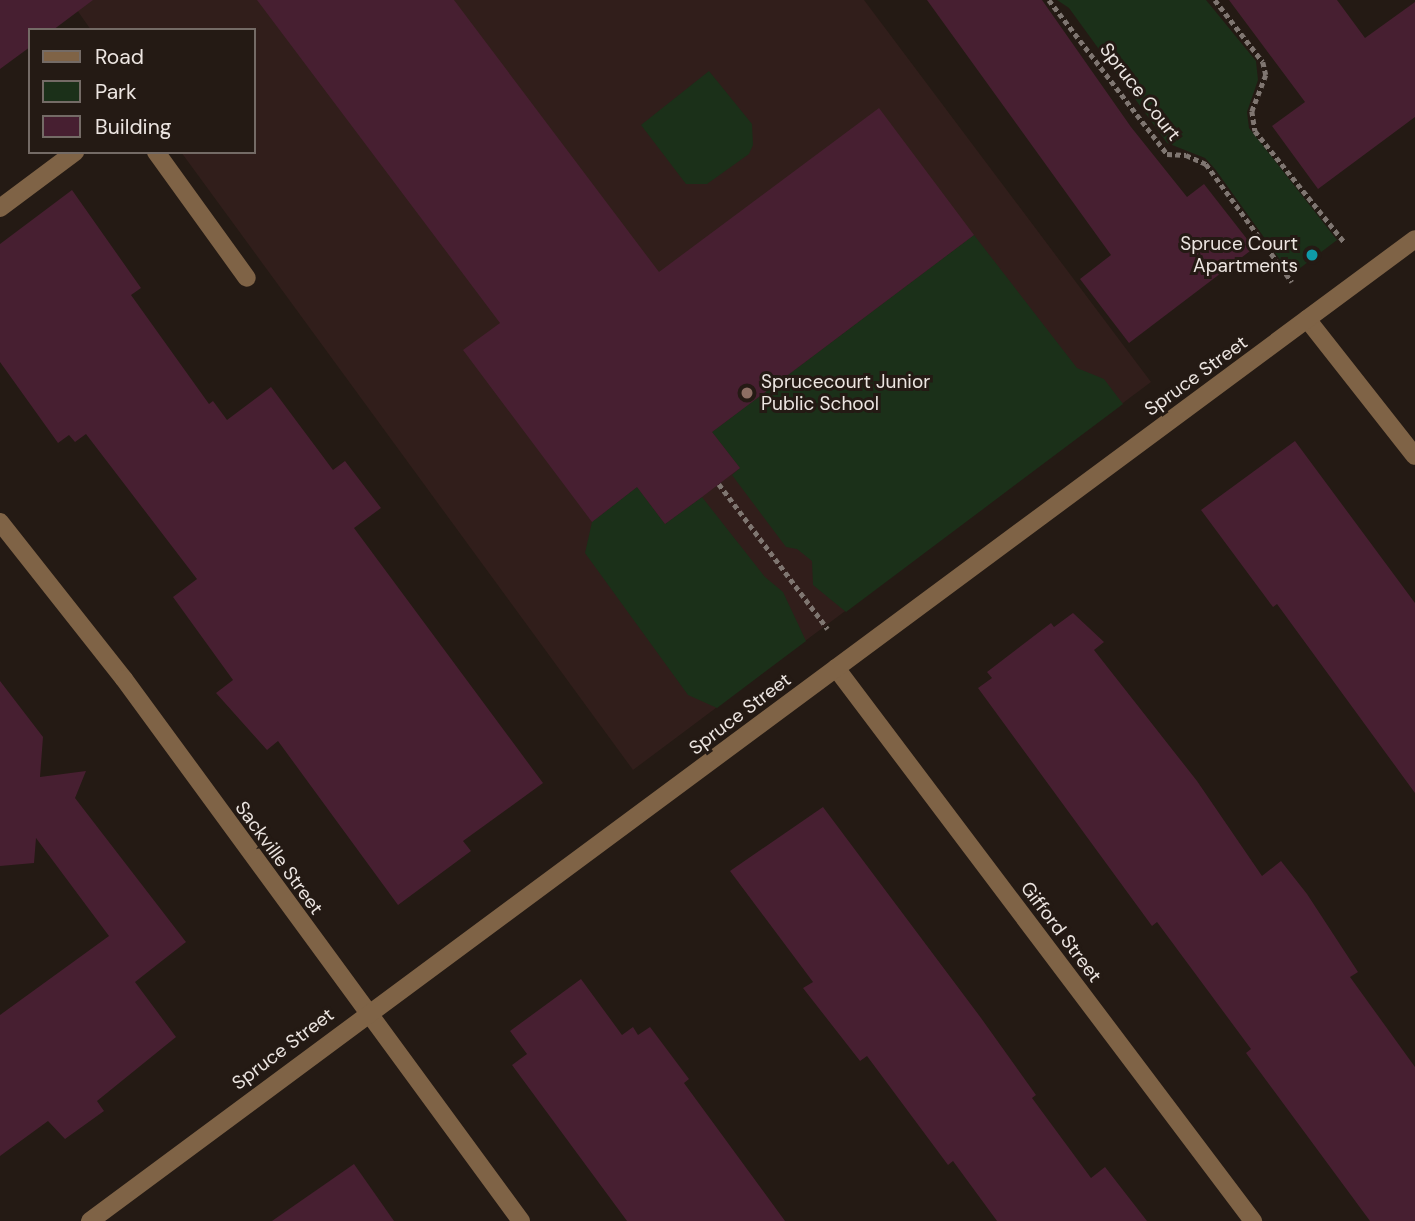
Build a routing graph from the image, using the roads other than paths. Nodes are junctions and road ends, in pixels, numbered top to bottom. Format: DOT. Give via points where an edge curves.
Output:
graph roads {
  1 [pos="72,154"];
  2 [pos="157,154"];
  3 [pos="0,208"];
  4 [pos="1415,239"];
  5 [pos="247,278"];
  6 [pos="1307,319"];
  7 [pos="1415,456"];
  8 [pos="0,522"];
  9 [pos="836,668"];
  10 [pos="366,1013"];
  11 [pos="90,1221"];
  12 [pos="521,1221"];
  13 [pos="1253,1221"];
  1 -- 3 [label="street"];
  2 -- 5 [label="street"];
  4 -- 6 [label="street, Spruce Street"];
  6 -- 7 [label="street"];
  6 -- 9 [label="street, Spruce Street"];
  8 -- 10 [label="street, Sackville Street" via="124,679"];
  9 -- 10 [label="street, Spruce Street"];
  9 -- 13 [label="street, Gifford Street"];
  10 -- 11 [label="street, Spruce Street"];
  10 -- 12 [label="street, Sackville Street"];
}
